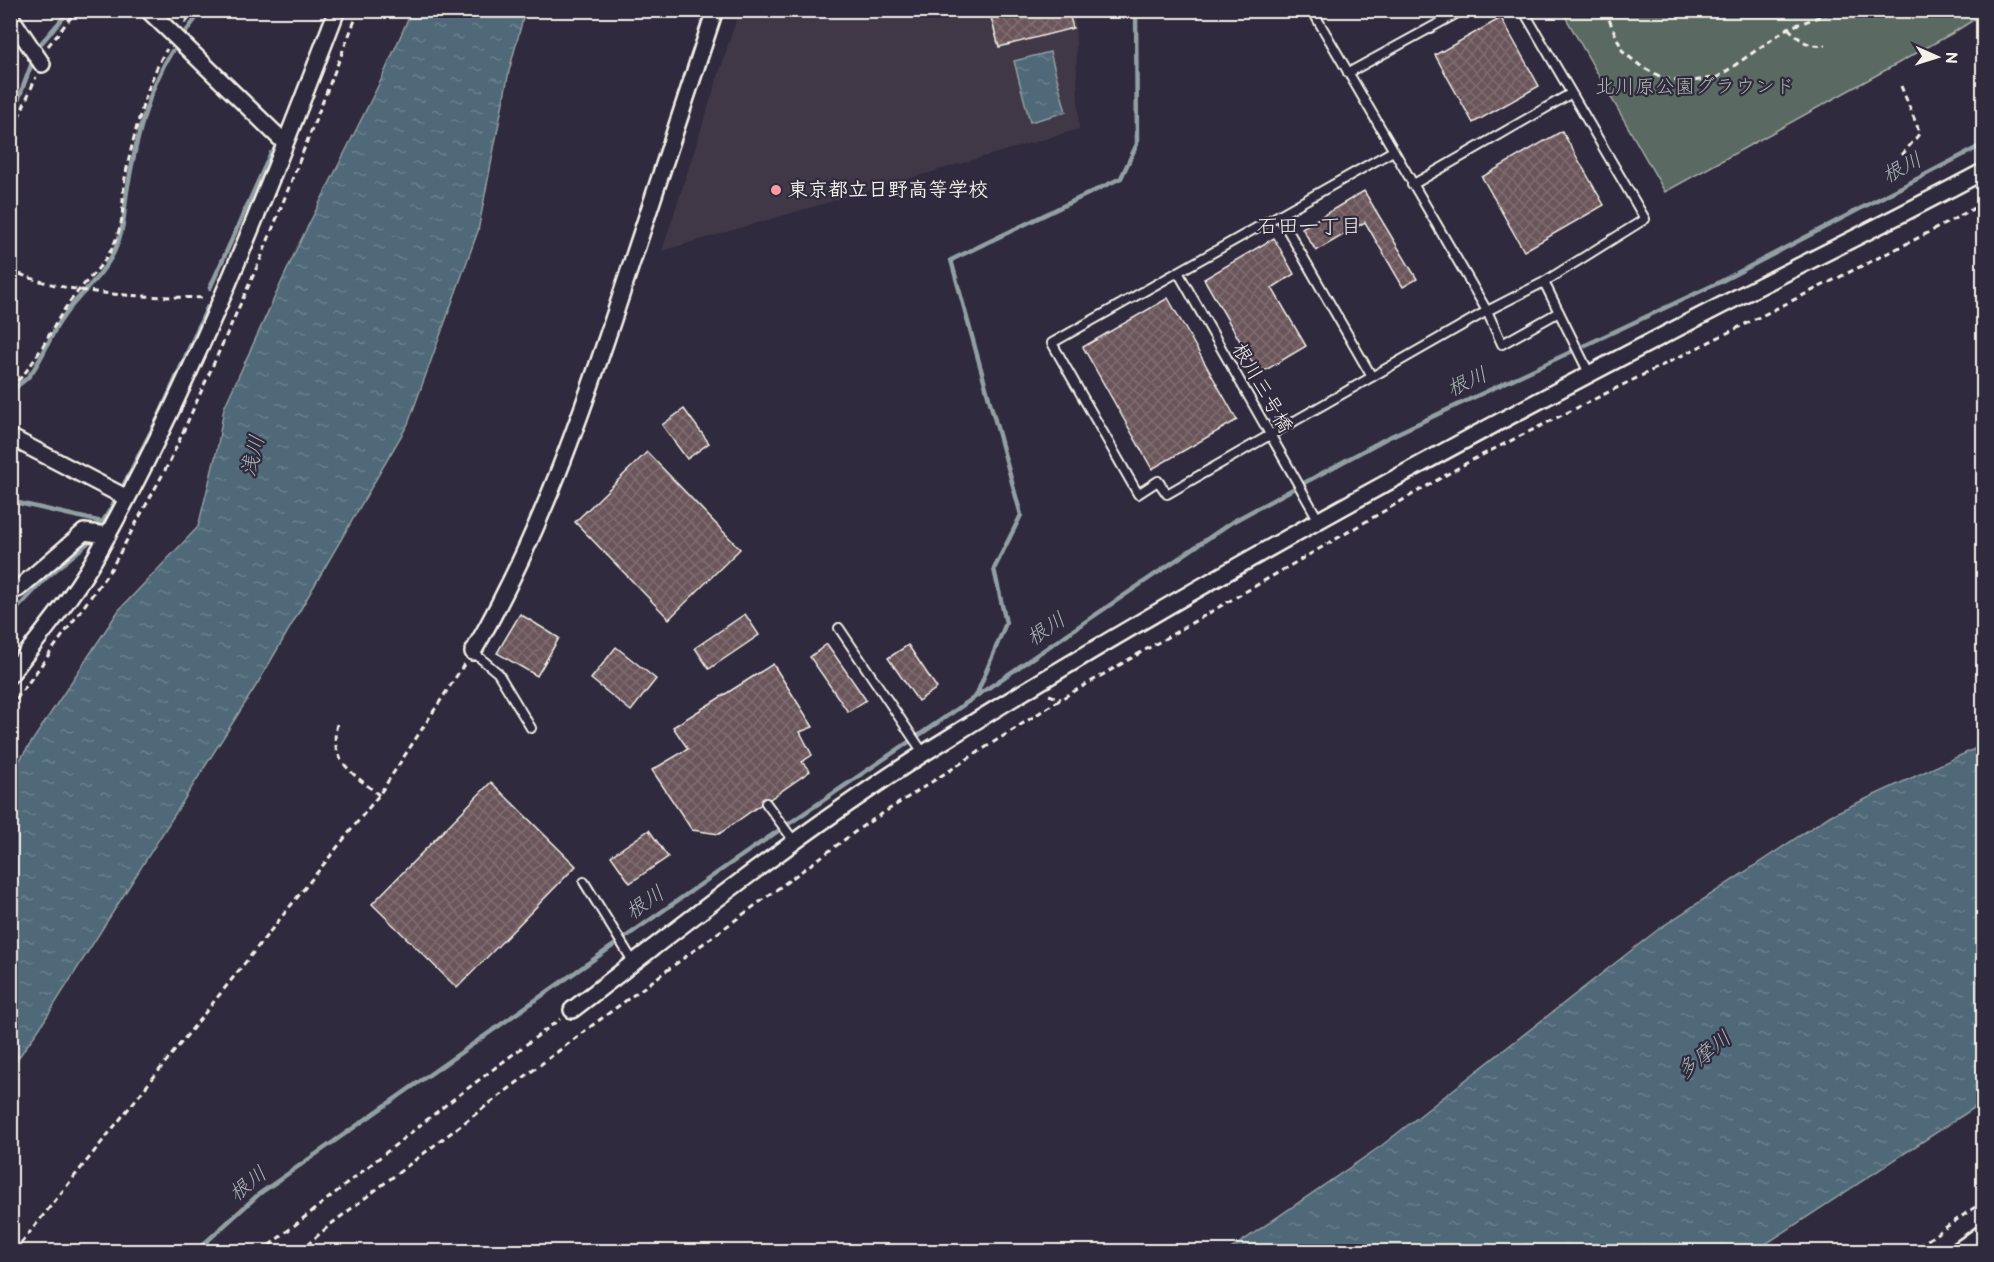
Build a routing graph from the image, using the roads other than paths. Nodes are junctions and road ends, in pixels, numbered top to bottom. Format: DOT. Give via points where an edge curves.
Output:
graph roads {
  1 [pos="148,10"];
  2 [pos="337,10"];
  3 [pos="715,10"];
  4 [pos="1312,10"];
  5 [pos="1462,10"];
  6 [pos="1523,10"];
  7 [pos="10,16"];
  8 [pos="42,64"];
  9 [pos="1348,74"];
  10 [pos="1570,94"];
  11 [pos="285,143"];
  12 [pos="1393,151"];
  13 [pos="1983,171"];
  14 [pos="1412,185"];
  15 [pos="1279,215"];
  16 [pos="1178,272"];
  17 [pos="1544,282"];
  18 [pos="1487,311"];
  19 [pos="1559,312"];
  20 [pos="1590,375"];
  21 [pos="1372,377"];
  22 [pos="1270,435"];
  23 [pos="10,437"];
  24 [pos="127,498"];
  25 [pos="1318,519"];
  26 [pos="108,535"];
  27 [pos="10,587"];
  28 [pos="839,628"];
  29 [pos="472,652"];
  30 [pos="10,675"];
  31 [pos="531,728"];
  32 [pos="921,749"];
  33 [pos="766,803"];
  34 [pos="791,838"];
  35 [pos="584,882"];
  36 [pos="634,963"];
  37 [pos="572,1010"];
  38 [pos="1983,1232"];
  39 [pos="1956,1251"];
  1 -- 11 [label="street"];
  2 -- 11 [label="street"];
  3 -- 29 [label="street" via="574,434 525,552"];
  4 -- 9 [label="lane"];
  5 -- 9 [label="lane"];
  6 -- 10 [label="lane"];
  7 -- 8 [label="street"];
  9 -- 12 [label="lane"];
  10 -- 14 [label="lane"];
  10 -- 17 [label="lane" via="1645,219"];
  11 -- 24 [label="street" via="170,413"];
  12 -- 14 [label="lane"];
  12 -- 15 [label="lane"];
  13 -- 20 [label="street"];
  14 -- 18 [label="lane"];
  15 -- 16 [label="lane"];
  15 -- 21 [label="lane"];
  16 -- 22 [label="lane, 根川三号橋"];
  16 -- 22 [label="lane" via="1052,343 1138,494 1158,481 1167,495"];
  17 -- 18 [label="lane"];
  17 -- 19 [label="lane"];
  18 -- 19 [label="lane" via="1502,344"];
  18 -- 21 [label="lane"];
  19 -- 20 [label="lane"];
  20 -- 25 [label="street"];
  21 -- 22 [label="lane"];
  22 -- 25 [label="lane, 根川三号橋"];
  23 -- 24 [label="street"];
  24 -- 26 [label="street"];
  25 -- 32 [label="street"];
  26 -- 27 [label="street" via="84,532 18,589"];
  26 -- 30 [label="street"];
  28 -- 32 [label="lane"];
  29 -- 31 [label="lane" via="498,673"];
  32 -- 34 [label="street"];
  33 -- 34 [label="lane"];
  34 -- 36 [label="street"];
  35 -- 36 [label="lane"];
  36 -- 37 [label="street"];
  38 -- 39 [label="street"];
}
